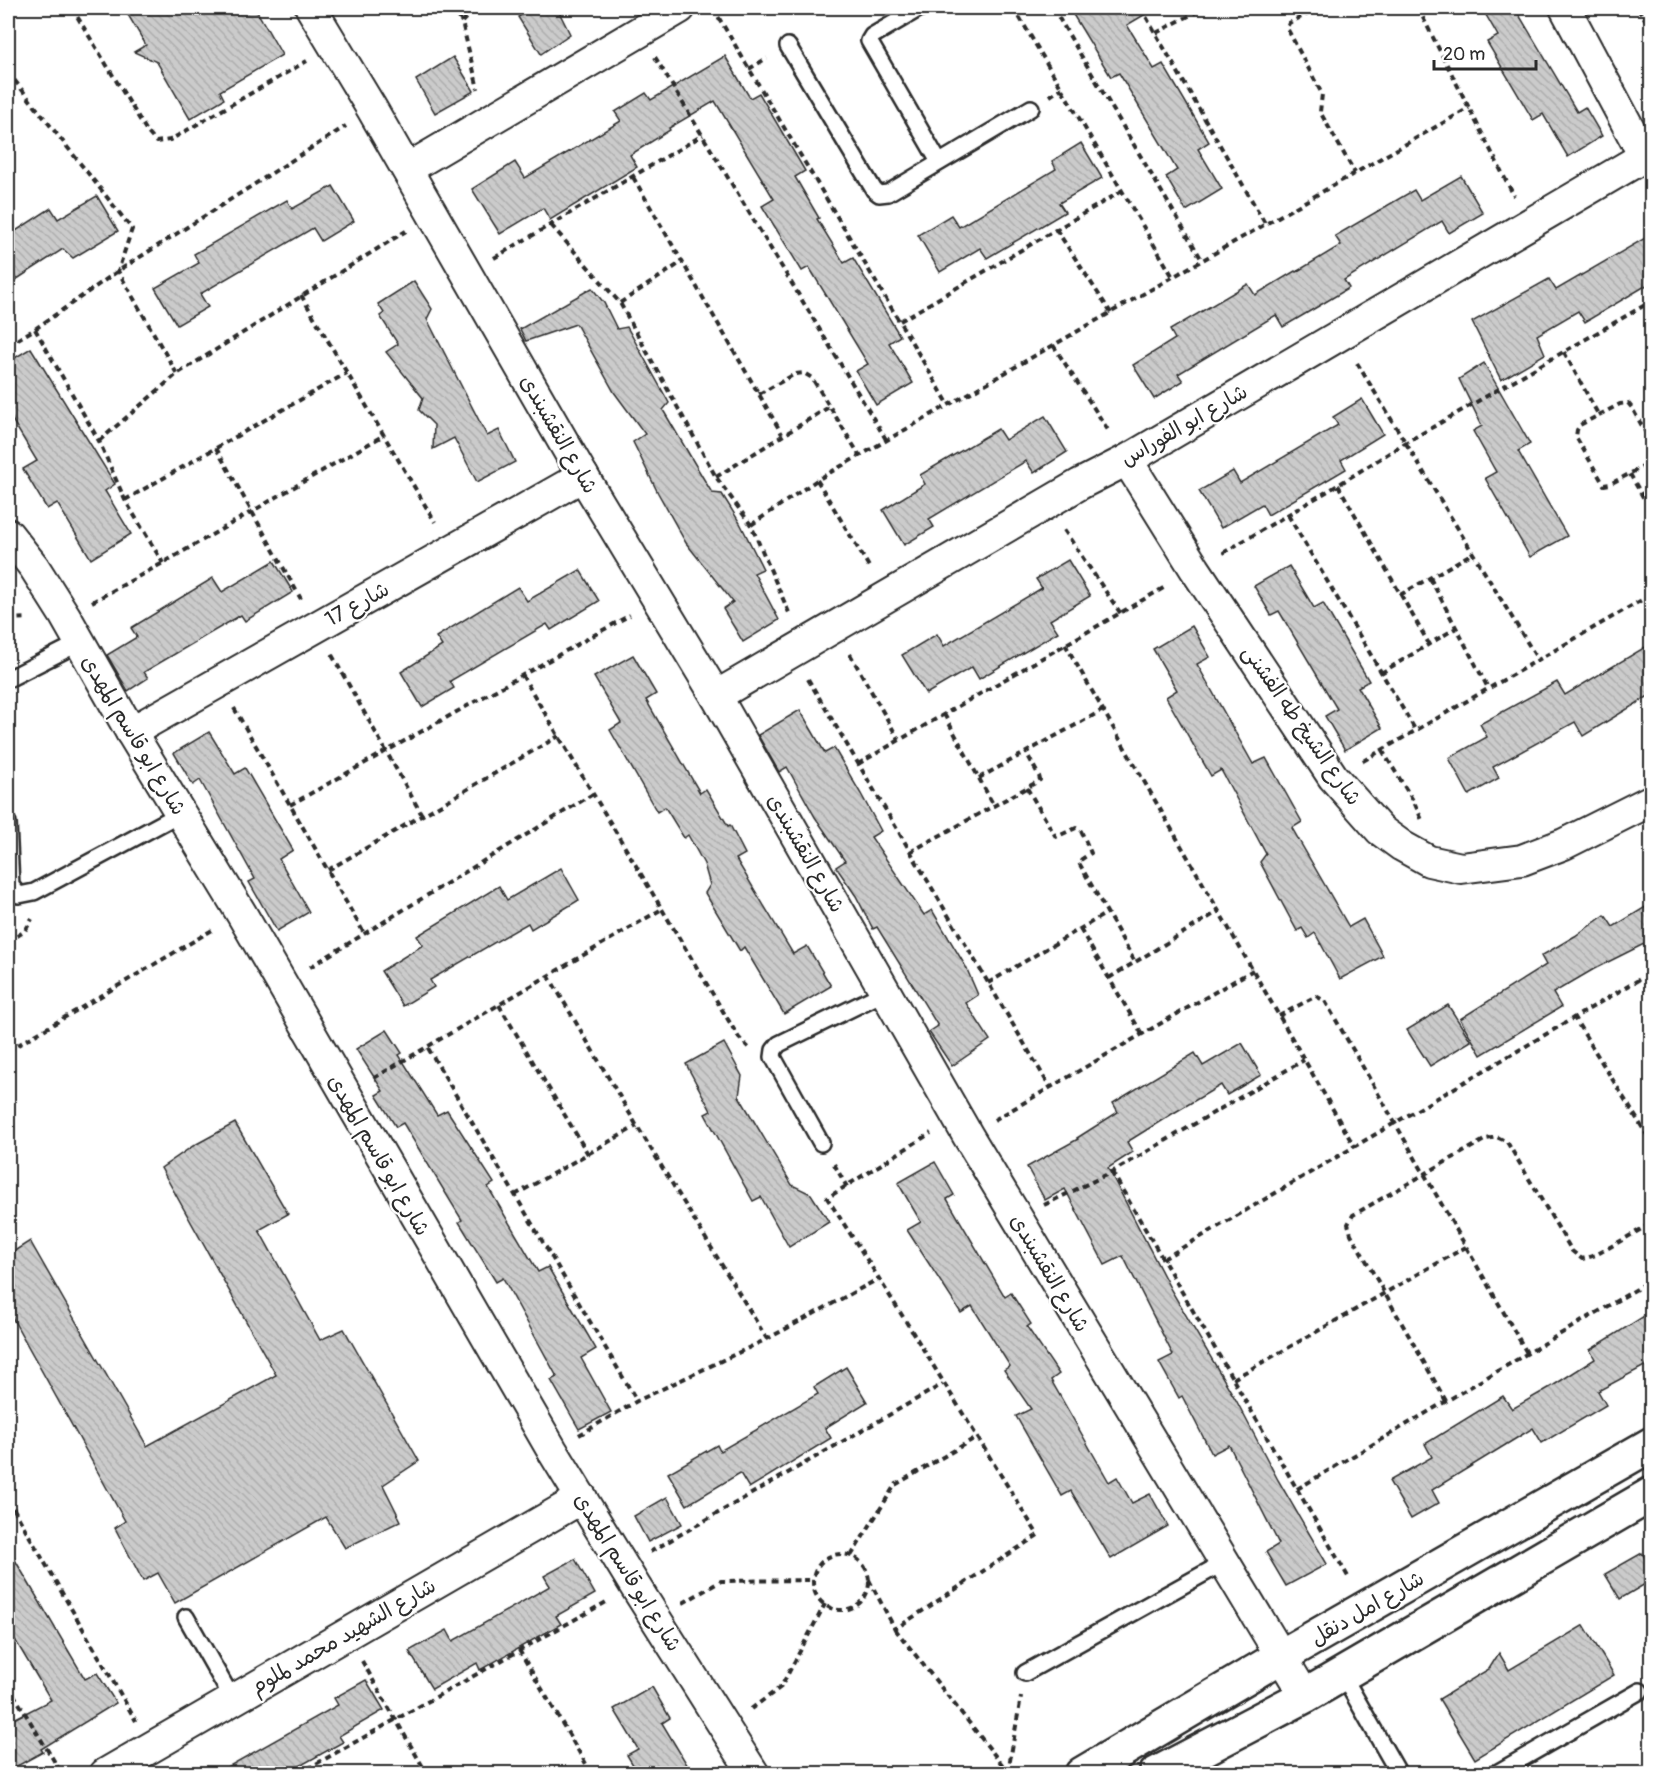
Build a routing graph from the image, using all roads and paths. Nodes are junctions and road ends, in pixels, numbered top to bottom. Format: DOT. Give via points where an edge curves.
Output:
graph roads {
  1 [pos="72,8"];
  2 [pos="311,8"];
  3 [pos="453,8"];
  4 [pos="474,8"];
  5 [pos="680,8"];
  6 [pos="712,8"];
  7 [pos="920,8"];
  8 [pos="1014,8"];
  9 [pos="1053,8"];
  10 [pos="1142,8"];
  11 [pos="1204,8"];
  12 [pos="1320,8"];
  13 [pos="1418,8"];
  14 [pos="1565,8"];
  15 [pos="1638,8"];
  16 [pos="1312,9"];
  17 [pos="462,22"];
  18 [pos="1652,23"];
  19 [pos="639,31"];
  20 [pos="1156,33"];
  21 [pos="334,46"];
  22 [pos="788,46"];
  23 [pos="8,72"];
  24 [pos="1031,108"];
  25 [pos="1469,108"];
  26 [pos="372,109"];
  27 [pos="486,121"];
  28 [pos="703,135"];
  29 [pos="1648,154"];
  30 [pos="939,162"];
  31 [pos="406,170"];
  32 [pos="1355,173"];
  33 [pos="633,177"];
  34 [pos="1122,191"];
  35 [pos="432,215"];
  36 [pos="1528,224"];
  37 [pos="551,225"];
  38 [pos="1266,225"];
  39 [pos="1056,229"];
  40 [pos="1202,260"];
  41 [pos="682,262"];
  42 [pos="118,271"];
  43 [pos="466,273"];
  44 [pos="1173,278"];
  45 [pos="301,296"];
  46 [pos="1652,301"];
  47 [pos="620,303"];
  48 [pos="1111,313"];
  49 [pos="899,321"];
  50 [pos="35,329"];
  51 [pos="1339,334"];
  52 [pos="8,345"];
  53 [pos="1053,345"];
  54 [pos="1564,352"];
  55 [pos="347,373"];
  56 [pos="177,374"];
  57 [pos="759,394"];
  58 [pos="949,405"];
  59 [pos="829,407"];
  60 [pos="1599,416"];
  61 [pos="1652,429"];
  62 [pos="1645,433"];
  63 [pos="782,434"];
  64 [pos="384,435"];
  65 [pos="99,441"];
  66 [pos="887,441"];
  67 [pos="1406,443"];
  68 [pos="1652,444"];
  69 [pos="860,456"];
  70 [pos="1128,460"];
  71 [pos="1652,462"];
  72 [pos="1630,474"];
  73 [pos="583,476"];
  74 [pos="716,477"];
  75 [pos="817,480"];
  76 [pos="1338,485"];
  77 [pos="125,500"];
  78 [pos="1047,504"];
  79 [pos="1652,513"];
  80 [pos="1288,515"];
  81 [pos="751,525"];
  82 [pos="8,534"];
  83 [pos="452,551"];
  84 [pos="1473,553"];
  85 [pos="163,563"];
  86 [pos="1195,569"];
  87 [pos="1430,578"];
  88 [pos="1652,594"];
  89 [pos="1400,595"];
  90 [pos="888,597"];
  91 [pos="658,598"];
  92 [pos="1121,614"];
  93 [pos="65,616"];
  94 [pos="835,628"];
  95 [pos="1456,628"];
  96 [pos="79,644"];
  97 [pos="1065,644"];
  98 [pos="1429,644"];
  99 [pos="798,649"];
  100 [pos="1538,660"];
  101 [pos="1381,673"];
  102 [pos="522,675"];
  103 [pos="8,679"];
  104 [pos="219,682"];
  105 [pos="1488,688"];
  106 [pos="716,696"];
  107 [pos="1103,710"];
  108 [pos="944,714"];
  109 [pos="1647,723"];
  110 [pos="1652,728"];
  111 [pos="1416,731"];
  112 [pos="131,732"];
  113 [pos="559,736"];
  114 [pos="899,740"];
  115 [pos="1382,750"];
  116 [pos="1026,752"];
  117 [pos="858,764"];
  118 [pos="1333,777"];
  119 [pos="979,778"];
  120 [pos="1027,788"];
  121 [pos="593,794"];
  122 [pos="1652,800"];
  123 [pos="290,805"];
  124 [pos="994,806"];
  125 [pos="181,813"];
  126 [pos="8,823"];
  127 [pos="910,852"];
  128 [pos="1430,861"];
  129 [pos="328,870"];
  130 [pos="662,909"];
  131 [pos="1218,911"];
  132 [pos="241,913"];
  133 [pos="1107,913"];
  134 [pos="1080,929"];
  135 [pos="364,933"];
  136 [pos="1135,962"];
  137 [pos="1253,970"];
  138 [pos="1652,972"];
  139 [pos="548,975"];
  140 [pos="1109,978"];
  141 [pos="988,983"];
  142 [pos="281,985"];
  143 [pos="885,992"];
  144 [pos="499,1005"];
  145 [pos="1279,1016"];
  146 [pos="1573,1016"];
  147 [pos="1142,1034"];
  148 [pos="428,1048"];
  149 [pos="8,1051"];
  150 [pos="773,1057"];
  151 [pos="1304,1060"];
  152 [pos="1050,1087"];
  153 [pos="344,1095"];
  154 [pos="1395,1122"];
  155 [pos="637,1126"];
  156 [pos="962,1126"];
  157 [pos="821,1143"];
  158 [pos="1652,1143"];
  159 [pos="1354,1146"];
  160 [pos="588,1154"];
  161 [pos="1112,1172"];
  162 [pos="1424,1174"];
  163 [pos="515,1195"];
  164 [pos="1017,1218"];
  165 [pos="1652,1223"];
  166 [pos="1466,1247"];
  167 [pos="1163,1259"];
  168 [pos="880,1278"];
  169 [pos="1652,1280"];
  170 [pos="1385,1293"];
  171 [pos="767,1339"];
  172 [pos="1527,1353"];
  173 [pos="1233,1379"];
  174 [pos="944,1384"];
  175 [pos="637,1401"];
  176 [pos="1446,1401"];
  177 [pos="977,1437"];
  178 [pos="1652,1444"];
  179 [pos="552,1450"];
  180 [pos="1297,1489"];
  181 [pos="1652,1494"];
  182 [pos="582,1498"];
  183 [pos="8,1499"];
  184 [pos="851,1556"];
  185 [pos="1223,1563"];
  186 [pos="629,1577"];
  187 [pos="813,1580"];
  188 [pos="869,1580"];
  189 [pos="825,1605"];
  190 [pos="1367,1609"];
  191 [pos="186,1617"];
  192 [pos="656,1617"];
  193 [pos="895,1629"];
  194 [pos="346,1634"];
  195 [pos="519,1650"];
  196 [pos="1280,1657"];
  197 [pos="1025,1673"];
  198 [pos="1342,1674"];
  199 [pos="8,1685"];
  200 [pos="1640,1690"];
  201 [pos="1305,1696"];
  202 [pos="233,1700"];
  203 [pos="395,1719"];
  204 [pos="726,1727"];
  205 [pos="151,1747"];
  206 [pos="62,1773"];
  207 [pos="105,1773"];
  208 [pos="298,1773"];
  209 [pos="427,1773"];
  210 [pos="592,1773"];
  211 [pos="754,1773"];
  212 [pos="1010,1773"];
  213 [pos="1082,1773"];
  214 [pos="1156,1773"];
  215 [pos="1399,1773"];
  216 [pos="1494,1773"];
  1 -- 21 [label="path" via="156,142 170,140"];
  2 -- 21 [label="street, شارع النقشبندى"];
  3 -- 17 [label="path"];
  4 -- 17 [label="path"];
  5 -- 19 [label="street"];
  6 -- 49 [label="path"];
  7 -- 30 [label="lane" via="868,41"];
  8 -- 34 [label="path"];
  9 -- 40 [label="path"];
  10 -- 20 [label="path"];
  11 -- 20 [label="path"];
  12 -- 16 [label="path"];
  13 -- 25 [label="path"];
  14 -- 29 [label="street"];
  15 -- 18 [label="path"];
  16 -- 32 [label="path" via="1287,28 1322,94 1320,112"];
  17 -- 27 [label="path"];
  19 -- 27 [label="street"];
  19 -- 28 [label="path"];
  20 -- 38 [label="path"];
  21 -- 26 [label="street, شارع النقشبندى"];
  22 -- 30 [label="lane" via="879,194"];
  23 -- 42 [label="path" via="132,229"];
  24 -- 30 [label="lane"];
  25 -- 32 [label="path"];
  25 -- 36 [label="path"];
  26 -- 31 [label="street, شارع النقشبندى"];
  26 -- 42 [label="path"];
  27 -- 31 [label="street"];
  28 -- 33 [label="path"];
  28 -- 66 [label="path"];
  29 -- 36 [label="street, شارع ابو الفوراس"];
  31 -- 35 [label="street, شارع النقشبندى"];
  32 -- 38 [label="path"];
  33 -- 37 [label="path"];
  33 -- 41 [label="path"];
  34 -- 39 [label="path"];
  34 -- 44 [label="path"];
  35 -- 43 [label="street, شارع النقشبندى"];
  35 -- 45 [label="path"];
  36 -- 51 [label="street, شارع ابو الفوراس"];
  37 -- 43 [label="path"];
  37 -- 47 [label="path"];
  38 -- 40 [label="path"];
  39 -- 48 [label="path"];
  39 -- 49 [label="path"];
  40 -- 44 [label="path"];
  41 -- 47 [label="path"];
  41 -- 57 [label="path"];
  42 -- 50 [label="path"];
  42 -- 56 [label="path"];
  43 -- 73 [label="street, شارع النقشبندى"];
  44 -- 48 [label="path"];
  45 -- 55 [label="path"];
  45 -- 56 [label="path"];
  46 -- 54 [label="path"];
  47 -- 74 [label="path"];
  48 -- 53 [label="path"];
  49 -- 58 [label="path"];
  50 -- 52 [label="path"];
  50 -- 65 [label="path"];
  51 -- 67 [label="path"];
  51 -- 70 [label="street, شارع ابو الفوراس"];
  53 -- 58 [label="path"];
  53 -- 70 [label="path"];
  54 -- 60 [label="path"];
  54 -- 67 [label="path"];
  55 -- 64 [label="path"];
  55 -- 77 [label="path"];
  56 -- 65 [label="path"];
  57 -- 59 [label="path" via="804,373 812,378"];
  57 -- 63 [label="path"];
  58 -- 66 [label="path"];
  59 -- 63 [label="path"];
  59 -- 69 [label="path"];
  60 -- 62 [label="path" via="1628,403"];
  60 -- 72 [label="path" via="1577,430 1586,455 1604,486"];
  61 -- 62 [label="path"];
  62 -- 68 [label="path"];
  63 -- 74 [label="path"];
  64 -- 83 [label="path"];
  64 -- 85 [label="path"];
  65 -- 77 [label="path"];
  66 -- 69 [label="path"];
  67 -- 76 [label="path"];
  67 -- 84 [label="path"];
  69 -- 75 [label="path"];
  70 -- 78 [label="street, شارع ابو الفوراس"];
  70 -- 86 [label="street, شارع الشيخ طه الفشنى"];
  71 -- 72 [label="path"];
  72 -- 79 [label="path"];
  73 -- 83 [label="street, شارع 17"];
  73 -- 91 [label="street, شارع النقشبندى"];
  74 -- 81 [label="path"];
  75 -- 81 [label="path"];
  75 -- 90 [label="path"];
  76 -- 80 [label="path"];
  76 -- 89 [label="path"];
  77 -- 85 [label="path"];
  78 -- 90 [label="street, شارع ابو الفوراس"];
  78 -- 92 [label="path"];
  80 -- 86 [label="path"];
  80 -- 101 [label="path"];
  81 -- 99 [label="path"];
  82 -- 93 [label="street, شارع ابو قاسم المهدى"];
  83 -- 104 [label="street, شارع 17"];
  84 -- 87 [label="path"];
  84 -- 100 [label="path"];
  85 -- 93 [label="path"];
  86 -- 92 [label="path"];
  86 -- 118 [label="street, شارع الشيخ طه الفشنى"];
  87 -- 89 [label="path"];
  87 -- 95 [label="path"];
  88 -- 100 [label="path"];
  89 -- 98 [label="path"];
  90 -- 94 [label="street, شارع ابو الفوراس"];
  91 -- 102 [label="path"];
  91 -- 106 [label="street, شارع النقشبندى"];
  92 -- 97 [label="path"];
  93 -- 96 [label="street, شارع ابو قاسم المهدى"];
  94 -- 99 [label="street, شارع ابو الفوراس"];
  94 -- 114 [label="path"];
  95 -- 98 [label="path"];
  95 -- 105 [label="path"];
  96 -- 103 [label="lane"];
  96 -- 112 [label="street, شارع ابو قاسم المهدى"];
  97 -- 107 [label="path"];
  97 -- 108 [label="path"];
  98 -- 101 [label="path"];
  99 -- 106 [label="street, شارع ابو الفوراس"];
  99 -- 117 [label="path"];
  100 -- 105 [label="path"];
  101 -- 111 [label="path"];
  102 -- 113 [label="path"];
  102 -- 123 [label="path"];
  104 -- 112 [label="street, شارع 17"];
  104 -- 123 [label="path"];
  105 -- 111 [label="path"];
  106 -- 143 [label="street, شارع النقشبندى"];
  107 -- 116 [label="path"];
  107 -- 131 [label="path"];
  108 -- 114 [label="path"];
  108 -- 119 [label="path"];
  109 -- 110 [label="path"];
  111 -- 115 [label="path"];
  112 -- 125 [label="street, شارع ابو قاسم المهدى"];
  113 -- 121 [label="path"];
  113 -- 129 [label="path"];
  114 -- 117 [label="path"];
  115 -- 118 [label="path"];
  115 -- 128 [label="path" via="1425,826"];
  116 -- 119 [label="path"];
  116 -- 120 [label="path" via="1040,780"];
  117 -- 127 [label="path"];
  118 -- 128 [label="street, شارع الشيخ طه الفشنى" via="1380,830"];
  119 -- 124 [label="path"];
  120 -- 124 [label="path"];
  120 -- 133 [label="path" via="1056,837 1076,828 1080,831 1091,853 1078,861"];
  121 -- 130 [label="path"];
  121 -- 135 [label="path"];
  122 -- 128 [label="street, شارع الشيخ طه الفشنى" via="1564,844 1522,860 1461,868"];
  123 -- 129 [label="path"];
  124 -- 127 [label="path"];
  125 -- 126 [label="lane" via="34,892 19,895 11,886"];
  125 -- 132 [label="street, شارع ابو قاسم المهدى"];
  127 -- 141 [label="path"];
  129 -- 135 [label="path"];
  130 -- 139 [label="path"];
  130 -- 150 [label="path" via="739,1038 748,1048"];
  131 -- 136 [label="path"];
  131 -- 137 [label="path"];
  132 -- 142 [label="street, شارع ابو قاسم المهدى"];
  132 -- 149 [label="path"];
  133 -- 134 [label="path"];
  133 -- 136 [label="path"];
  134 -- 140 [label="path"];
  134 -- 141 [label="path"];
  135 -- 142 [label="path"];
  136 -- 140 [label="path"];
  137 -- 145 [label="path"];
  137 -- 147 [label="path"];
  138 -- 146 [label="path"];
  139 -- 144 [label="path"];
  139 -- 155 [label="path"];
  140 -- 147 [label="path"];
  141 -- 152 [label="path"];
  142 -- 153 [label="street, شارع ابو قاسم المهدى"];
  143 -- 150 [label="lane" via="778,1044"];
  143 -- 156 [label="street, شارع النقشبندى"];
  144 -- 148 [label="path"];
  144 -- 160 [label="path"];
  145 -- 151 [label="path"];
  145 -- 154 [label="path" via="1316,996 1325,1001"];
  146 -- 154 [label="path"];
  146 -- 158 [label="path"];
  147 -- 152 [label="path"];
  148 -- 153 [label="path"];
  148 -- 163 [label="path"];
  150 -- 157 [label="lane"];
  151 -- 159 [label="path"];
  151 -- 161 [label="path"];
  152 -- 156 [label="path"];
  153 -- 179 [label="street, شارع ابو قاسم المهدى"];
  154 -- 159 [label="path"];
  154 -- 162 [label="path"];
  155 -- 160 [label="path"];
  155 -- 171 [label="path"];
  156 -- 164 [label="street, شارع النقشبندى"];
  156 -- 168 [label="path" via="827,1198"];
  159 -- 167 [label="path"];
  160 -- 163 [label="path"];
  161 -- 164 [label="path"];
  161 -- 167 [label="path"];
  162 -- 165 [label="path" via="1486,1139 1497,1137 1507,1142 1572,1251 1582,1259"];
  162 -- 166 [label="path"];
  162 -- 170 [label="path" via="1353,1215 1348,1224"];
  163 -- 175 [label="path"];
  164 -- 185 [label="street, شارع النقشبندى"];
  166 -- 170 [label="path"];
  166 -- 172 [label="path"];
  167 -- 173 [label="path"];
  168 -- 171 [label="path"];
  168 -- 174 [label="path"];
  169 -- 172 [label="path"];
  170 -- 173 [label="path"];
  170 -- 176 [label="path"];
  171 -- 175 [label="path"];
  172 -- 176 [label="path"];
  173 -- 180 [label="path"];
  174 -- 177 [label="path"];
  174 -- 186 [label="path"];
  175 -- 179 [label="path"];
  176 -- 180 [label="path"];
  177 -- 184 [label="path" via="896,1485"];
  177 -- 193 [label="path" via="1038,1535"];
  178 -- 190 [label="street, شارع امل دنقل"];
  179 -- 182 [label="street, شارع ابو قاسم المهدى"];
  180 -- 190 [label="path"];
  181 -- 198 [label="street"];
  182 -- 186 [label="street, شارع ابو قاسم المهدى"];
  182 -- 194 [label="street, شارع الشهيد محمد لملوم"];
  183 -- 205 [label="path"];
  184 -- 187 [label="path" via="826,1558"];
  184 -- 188 [label="path" via="867,1570"];
  185 -- 196 [label="street, شارع النقشبندى"];
  185 -- 197 [label="lane"];
  186 -- 192 [label="street, شارع ابو قاسم المهدى"];
  186 -- 195 [label="path"];
  187 -- 189 [label="path" via="814,1590"];
  187 -- 192 [label="path" via="721,1581"];
  188 -- 189 [label="path" via="863,1600 854,1607 845,1610"];
  188 -- 193 [label="path"];
  189 -- 204 [label="path" via="781,1687"];
  190 -- 196 [label="street, شارع امل دنقل"];
  191 -- 202 [label="lane"];
  192 -- 204 [label="street, شارع ابو قاسم المهدى"];
  193 -- 212 [label="path"];
  194 -- 202 [label="street, شارع الشهيد محمد لملوم"];
  194 -- 203 [label="path"];
  195 -- 203 [label="path"];
  195 -- 210 [label="path"];
  196 -- 201 [label="street, شارع النقشبندى"];
  196 -- 213 [label="street, شارع امل دنقل"];
  197 -- 212 [label="path"];
  198 -- 201 [label="street"];
  198 -- 215 [label="lane"];
  199 -- 206 [label="path"];
  200 -- 216 [label="lane"];
  201 -- 214 [label="street"];
  202 -- 205 [label="street, شارع الشهيد محمد لملوم"];
  203 -- 208 [label="path"];
  203 -- 209 [label="path"];
  204 -- 211 [label="street, شارع ابو قاسم المهدى"];
  205 -- 207 [label="street, شارع الشهيد محمد لملوم"];
}
